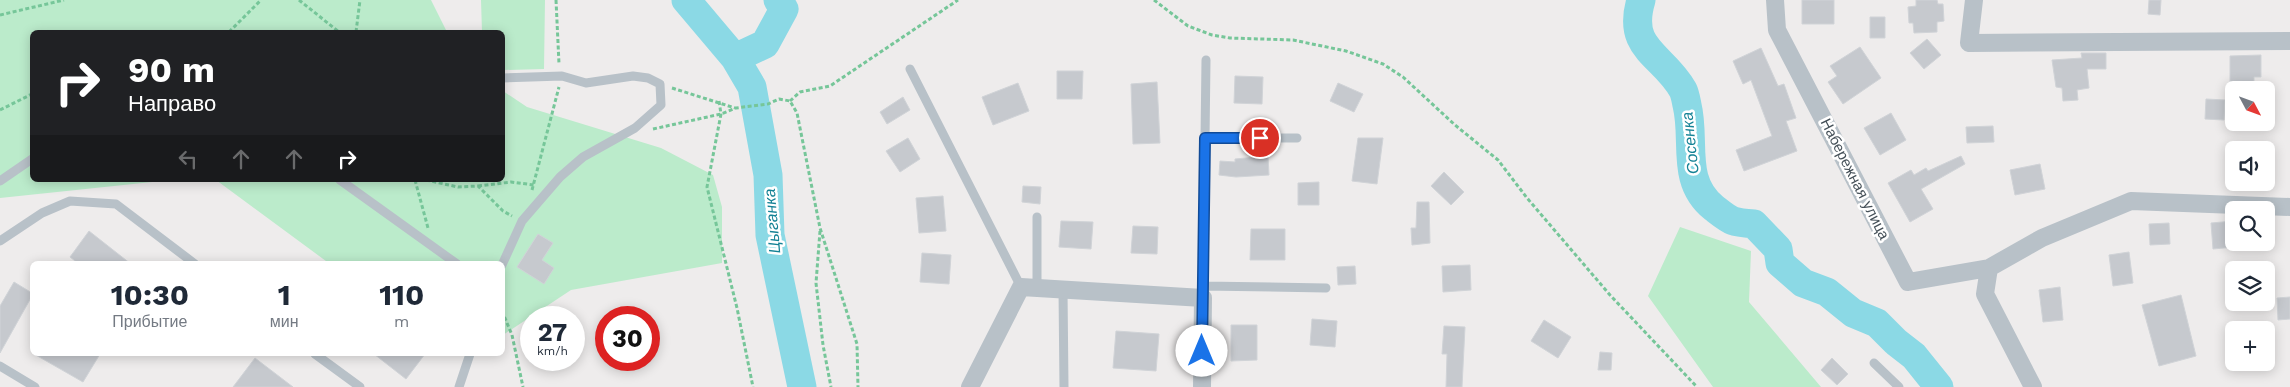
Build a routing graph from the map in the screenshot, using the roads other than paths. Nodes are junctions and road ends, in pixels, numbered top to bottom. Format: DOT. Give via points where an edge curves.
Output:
graph roads {
  1 [pos="1775,0"];
  2 [pos="1974,0"];
  3 [pos="2290,41"];
  4 [pos="1206,60"];
  5 [pos="910,70"];
  6 [pos="505,78"];
  7 [pos="1205,138"];
  8 [pos="1297,138"];
  9 [pos="30,160"];
  10 [pos="0,181"];
  11 [pos="343,182"];
  12 [pos="2290,207"];
  13 [pos="1038,216"];
  14 [pos="0,241"];
  15 [pos="191,261"];
  16 [pos="453,261"];
  17 [pos="504,261"];
  18 [pos="1989,268"];
  19 [pos="1029,288"];
  20 [pos="1326,288"];
  21 [pos="1063,290"];
  22 [pos="1203,292"];
  23 [pos="318,356"];
  24 [pos="469,356"];
  25 [pos="1874,363"];
  26 [pos="0,366"];
  27 [pos="35,387"];
  28 [pos="360,387"];
  29 [pos="459,387"];
  30 [pos="970,387"];
  31 [pos="1064,387"];
  32 [pos="1202,387"];
  33 [pos="1900,387"];
  34 [pos="2033,387"];
  1 -- 18 [label="street, Набережная улица" via="1777,30 1908,282"];
  2 -- 3 [label="street" via="1969,43"];
  4 -- 7 [label="lane"];
  5 -- 19 [label="lane"];
  6 -- 17 [label="lane" via="562,76 586,83 633,76 648,78 660,84 661,105 635,128 583,157 560,177 522,222"];
  7 -- 8 [label="lane"];
  7 -- 22 [label="lane"];
  9 -- 10 [label="lane"];
  11 -- 16 [label="lane"];
  12 -- 18 [label="street" via="2131,201 2042,238"];
  13 -- 19 [label="lane"];
  14 -- 15 [label="lane" via="42,213 70,201 116,204"];
  18 -- 34 [label="street" via="1985,294"];
  19 -- 21 [label="street"];
  19 -- 30 [label="street"];
  20 -- 22 [label="lane"];
  21 -- 22 [label="street"];
  21 -- 31 [label="lane"];
  22 -- 32 [label="street"];
  23 -- 28 [label="lane"];
  24 -- 29 [label="lane"];
  25 -- 33 [label="lane"];
  26 -- 27 [label="lane"];
}
